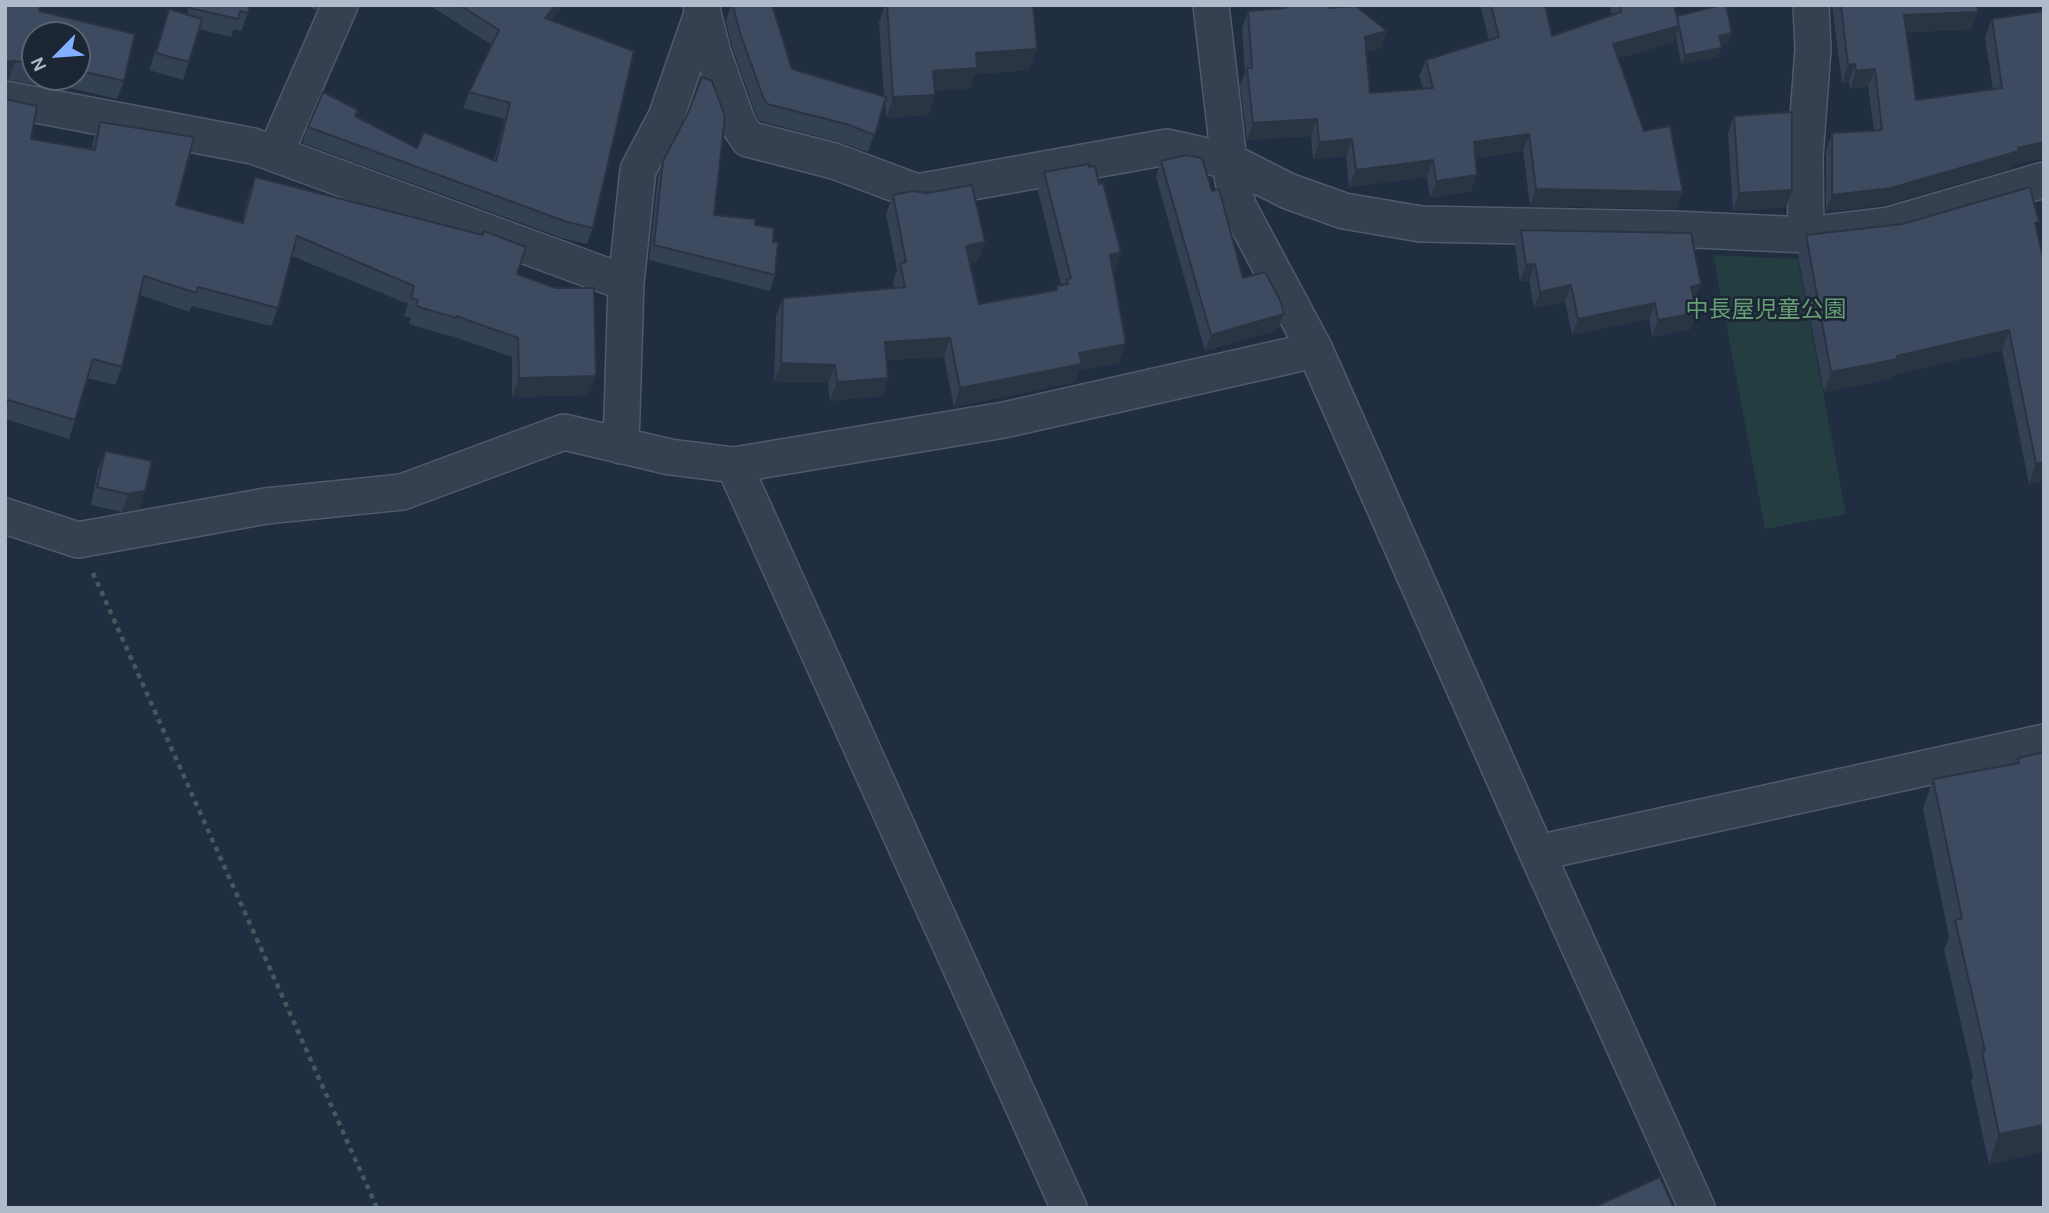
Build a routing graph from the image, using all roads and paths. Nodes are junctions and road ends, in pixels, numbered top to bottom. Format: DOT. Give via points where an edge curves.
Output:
graph roads {
  1 [pos="340,5"];
  2 [pos="1211,5"];
  3 [pos="1811,5"];
  4 [pos="702,8"];
  5 [pos="5,99"];
  6 [pos="275,154"];
  7 [pos="1229,161"];
  8 [pos="2044,180"];
  9 [pos="1806,235"];
  10 [pos="626,283"];
  11 [pos="1315,350"];
  12 [pos="621,446"];
  13 [pos="734,466"];
  14 [pos="5,516"];
  15 [pos="78,540"];
  16 [pos="2044,742"];
  17 [pos="1537,853"];
  18 [pos="377,1208"];
  19 [pos="1069,1208"];
  20 [pos="1697,1208"];
  1 -- 6 [label="street"];
  2 -- 7 [label="street"];
  3 -- 9 [label="street"];
  4 -- 7 [label="street" via="729,101 748,139 834,161 918,192 1167,147"];
  4 -- 10 [label="street" via="666,117 638,170"];
  5 -- 6 [label="street"];
  6 -- 10 [label="street"];
  7 -- 9 [label="street" via="1288,191 1344,211 1421,224"];
  7 -- 11 [label="street" via="1238,206"];
  8 -- 9 [label="street" via="1889,225"];
  10 -- 12 [label="street"];
  11 -- 13 [label="street" via="1004,420"];
  11 -- 17 [label="street"];
  12 -- 13 [label="street"];
  12 -- 15 [label="street" via="564,432 402,492 266,506"];
  13 -- 19 [label="street"];
  14 -- 15 [label="street"];
  15 -- 18 [label="path"];
  16 -- 17 [label="street"];
  17 -- 20 [label="street"];
}
